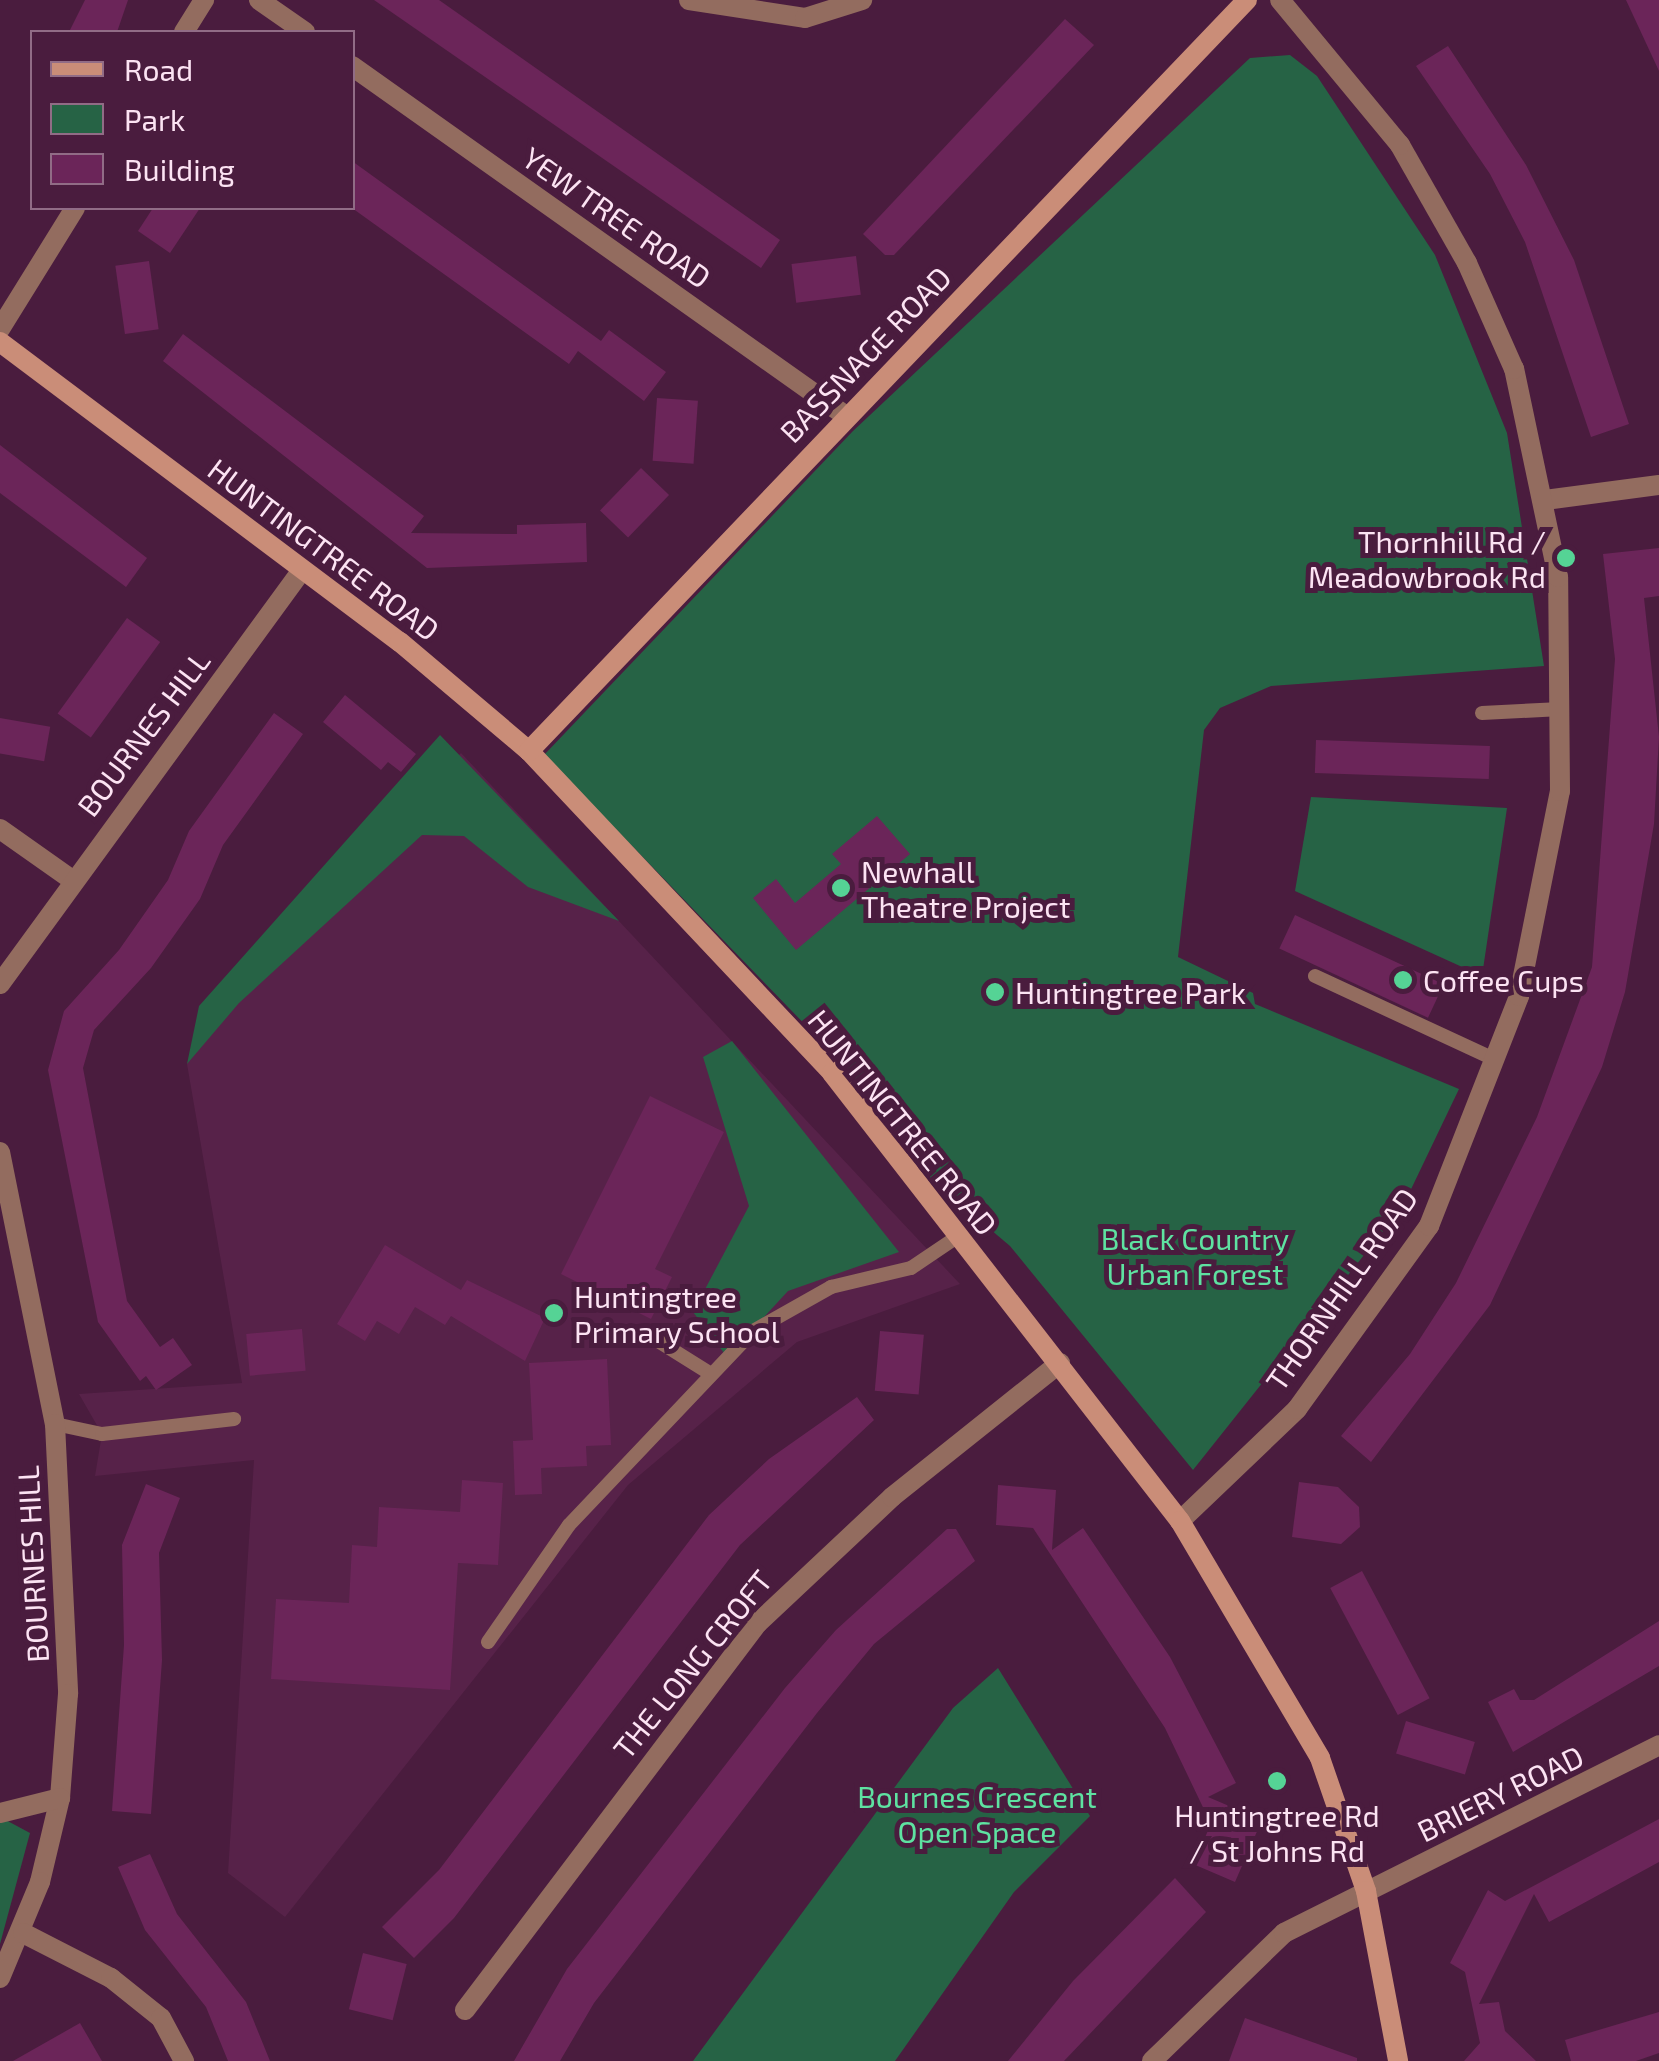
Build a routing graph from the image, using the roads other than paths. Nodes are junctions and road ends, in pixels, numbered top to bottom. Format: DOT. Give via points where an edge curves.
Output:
graph roads {
  1 [pos="204,0"];
  2 [pos="259,0"];
  3 [pos="689,0"];
  4 [pos="862,0"];
  5 [pos="1247,0"];
  6 [pos="1280,0"];
  7 [pos="185,30"];
  8 [pos="302,30"];
  9 [pos="355,68"];
  10 [pos="75,210"];
  11 [pos="0,329"];
  12 [pos="0,342"];
  13 [pos="846,416"];
  14 [pos="1659,484"];
  15 [pos="1546,500"];
  16 [pos="302,570"];
  17 [pos="1561,710"];
  18 [pos="1482,713"];
  19 [pos="529,751"];
  20 [pos="0,830"];
  21 [pos="71,880"];
  22 [pos="1315,976"];
  23 [pos="0,984"];
  24 [pos="1496,1060"];
  25 [pos="0,1152"];
  26 [pos="957,1237"];
  27 [pos="655,1339"];
  28 [pos="1060,1364"];
  29 [pos="711,1374"];
  30 [pos="234,1419"];
  31 [pos="56,1424"];
  32 [pos="1180,1520"];
  33 [pos="488,1642"];
  34 [pos="1659,1745"];
  35 [pos="60,1798"];
  36 [pos="0,1813"];
  37 [pos="1366,1891"];
  38 [pos="22,1933"];
  39 [pos="0,1978"];
  40 [pos="465,2010"];
  41 [pos="184,2061"];
  42 [pos="1152,2061"];
  43 [pos="1398,2061"];
  1 -- 7 [label="street"];
  2 -- 8 [label="street"];
  3 -- 4 [label="street" via="805,18"];
  5 -- 13 [label="street, BASSNAGE ROAD"];
  6 -- 15 [label="street, THORNHILL ROAD" via="1400,144 1467,263 1514,369"];
  9 -- 13 [label="street, YEW TREE ROAD"];
  10 -- 11 [label="street"];
  12 -- 16 [label="street, HUNTINGTREE ROAD"];
  13 -- 19 [label="street, BASSNAGE ROAD"];
  14 -- 15 [label="street"];
  15 -- 17 [label="street, THORNHILL ROAD" via="1558,576"];
  16 -- 19 [label="street, HUNTINGTREE ROAD"];
  16 -- 21 [label="street, BOURNES HILL"];
  17 -- 18 [label="lane"];
  17 -- 24 [label="street, THORNHILL ROAD" via="1560,791 1541,908"];
  19 -- 26 [label="street, HUNTINGTREE ROAD" via="832,1073"];
  20 -- 21 [label="street"];
  21 -- 23 [label="street, BOURNES HILL"];
  22 -- 24 [label="lane"];
  24 -- 32 [label="street, THORNHILL ROAD" via="1429,1226 1297,1408"];
  25 -- 31 [label="street, BOURNES HILL"];
  26 -- 28 [label="street, HUNTINGTREE ROAD"];
  26 -- 29 [label="lane" via="912,1268 815,1296 753,1330"];
  27 -- 29 [label="lane"];
  28 -- 32 [label="street, HUNTINGTREE ROAD"];
  28 -- 40 [label="street, THE LONG CROFT" via="892,1497 758,1623"];
  29 -- 33 [label="lane" via="569,1524"];
  30 -- 31 [label="lane" via="102,1434"];
  31 -- 35 [label="street, BOURNES HILL" via="68,1694"];
  32 -- 37 [label="street, HUNTINGTREE ROAD" via="1320,1758"];
  34 -- 37 [label="street, BRIERY ROAD"];
  35 -- 36 [label="street"];
  35 -- 38 [label="street, BOURNES HILL"];
  37 -- 42 [label="street, BRIERY ROAD" via="1284,1932"];
  37 -- 43 [label="street, HUNTINGTREE ROAD"];
  38 -- 39 [label="street, BOURNES HILL"];
  38 -- 41 [label="street" via="111,1978 161,2018"];
}
